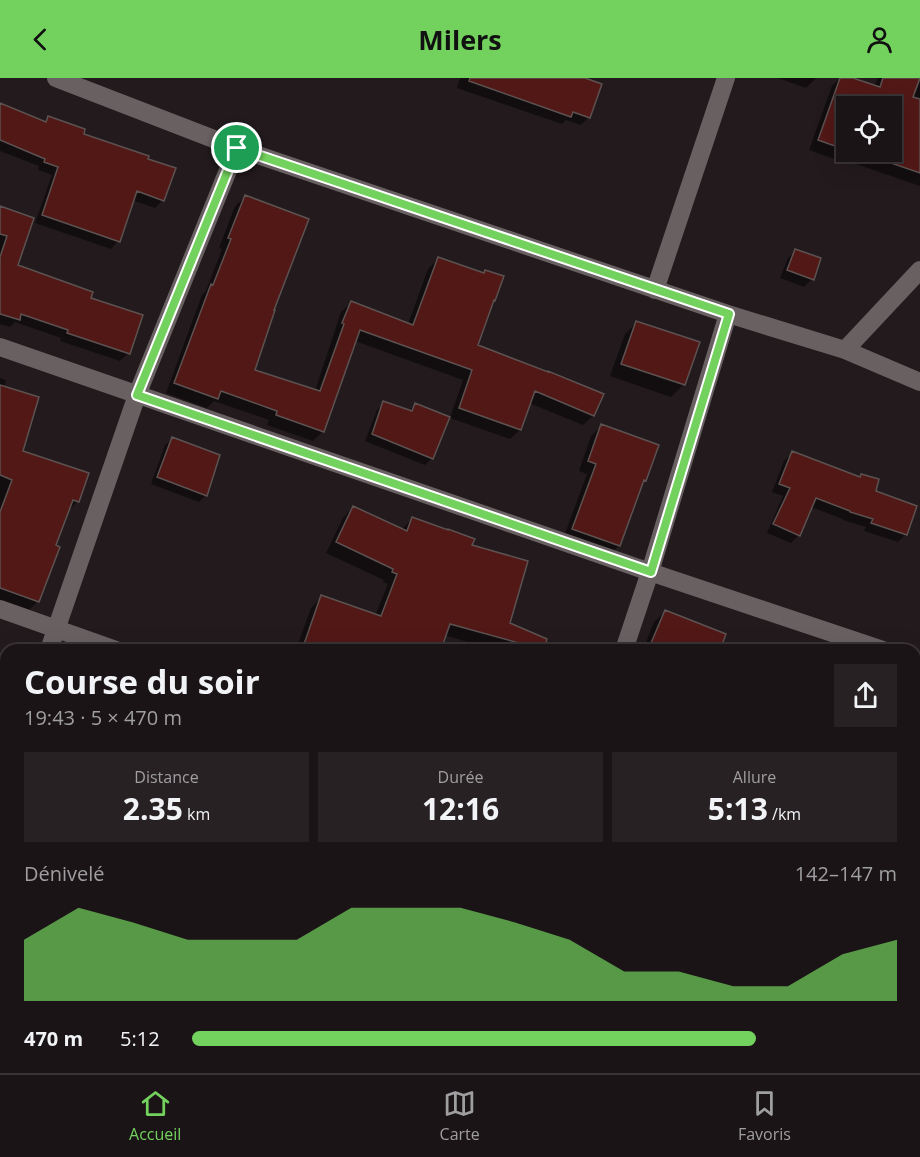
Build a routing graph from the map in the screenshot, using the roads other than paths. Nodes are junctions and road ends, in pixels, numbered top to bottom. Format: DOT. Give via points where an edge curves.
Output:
graph roads {
  1 [pos="56,78"];
  2 [pos="726,78"];
  3 [pos="237,148"];
  4 [pos="920,270"];
  5 [pos="655,290"];
  6 [pos="729,314"];
  7 [pos="0,347"];
  8 [pos="845,350"];
  9 [pos="920,382"];
  10 [pos="137,395"];
  11 [pos="651,572"];
  12 [pos="0,609"];
  13 [pos="57,628"];
  14 [pos="51,644"];
  15 [pos="100,644"];
  16 [pos="626,644"];
  17 [pos="865,644"];
  1 -- 3 [label="street"];
  2 -- 5 [label="street"];
  3 -- 5 [label="street"];
  3 -- 10 [label="street"];
  4 -- 8 [label="street"];
  5 -- 6 [label="street"];
  6 -- 8 [label="street"];
  6 -- 11 [label="street"];
  7 -- 10 [label="street"];
  8 -- 9 [label="street"];
  10 -- 11 [label="street"];
  10 -- 13 [label="street"];
  11 -- 16 [label="street"];
  11 -- 17 [label="street"];
  12 -- 13 [label="street"];
  13 -- 14 [label="street"];
  13 -- 15 [label="street"];
}
